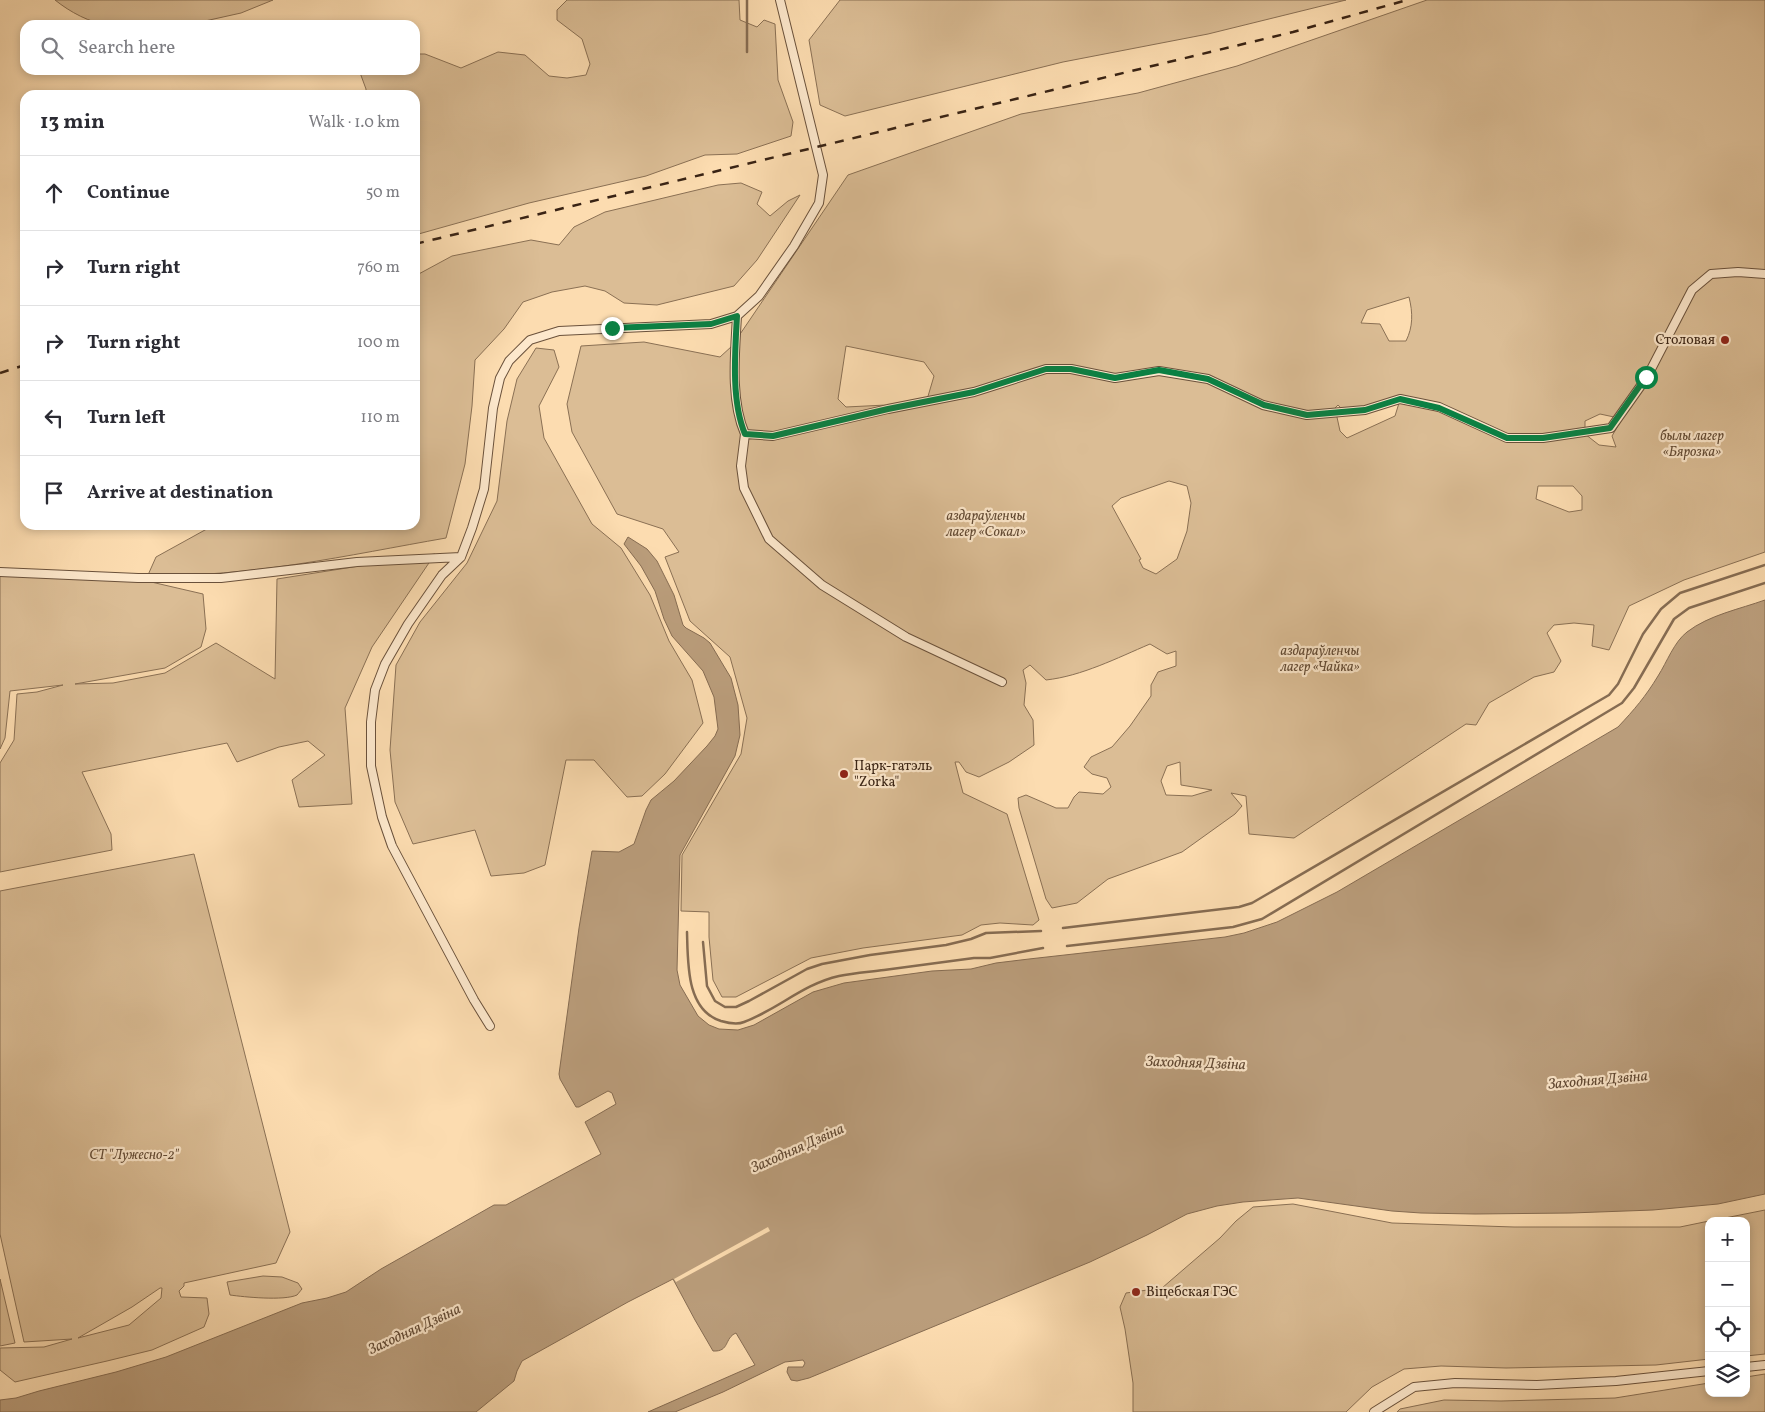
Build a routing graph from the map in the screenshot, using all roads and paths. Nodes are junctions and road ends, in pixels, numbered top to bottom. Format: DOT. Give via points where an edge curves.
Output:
graph roads {
  1 [pos="780,0"];
  2 [pos="1765,274"];
  3 [pos="737,316"];
  4 [pos="745,434"];
  5 [pos="461,557"];
  6 [pos="0,572"];
  7 [pos="1002,682"];
  8 [pos="490,1026"];
  9 [pos="1765,1365"];
  10 [pos="1750,1367"];
  11 [pos="1705,1371"];
  12 [pos="1374,1412"];
  1 -- 3 [label="street" via="823,175 819,203 794,246 759,296"];
  2 -- 4 [label="street" via="1711,274 1692,290 1646,377 1610,428 1543,438 1507,438 1439,408 1400,399 1365,410 1307,415 1264,405 1208,379 1159,370 1115,378 1071,369 1046,369 974,392 773,436"];
  3 -- 4 [label="street" via="735,370 739,420"];
  3 -- 5 [label="street" via="711,324 559,331 530,340 508,361 500,378 493,408 484,489"];
  4 -- 7 [label="street" via="741,466 744,488 769,539 822,585 897,632"];
  5 -- 6 [label="street" via="357,562 221,578"];
  5 -- 8 [label="street" via="442,575 385,664 375,690 371,722 372,766 382,817 392,846"];
  9 -- 10 [label="street"];
  11 -- 12 [label="street" via="1616,1381 1537,1385 1456,1383 1414,1387"];
}
